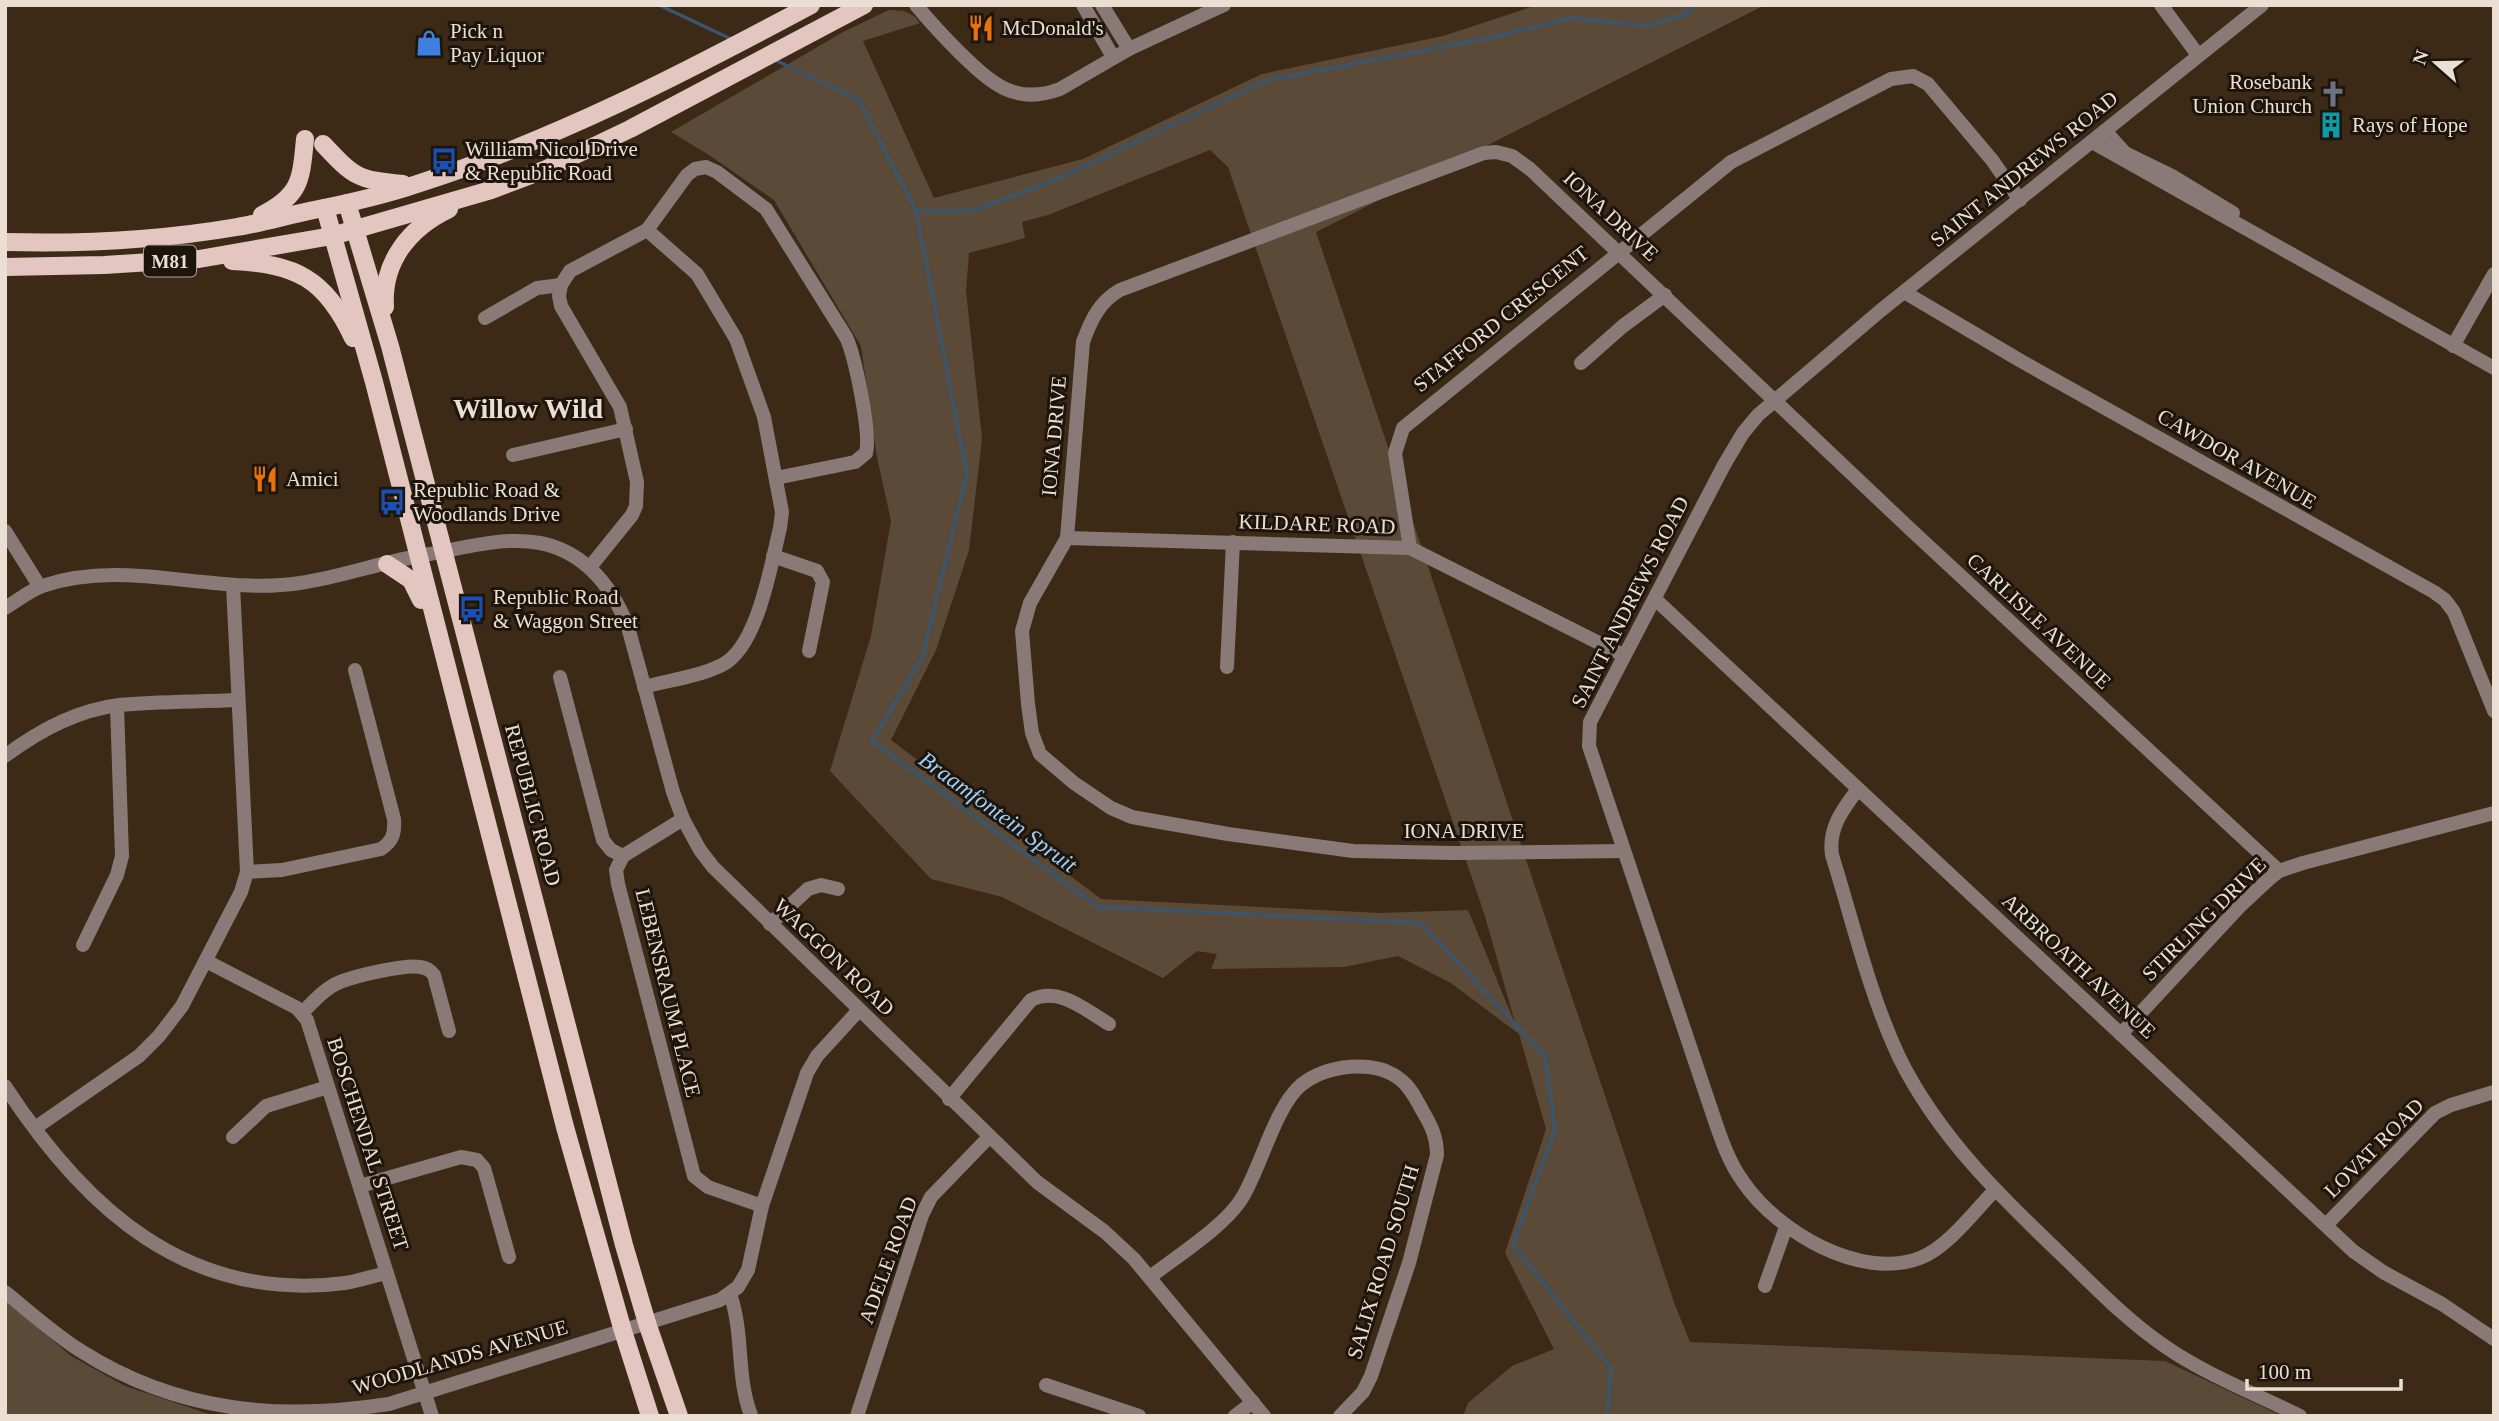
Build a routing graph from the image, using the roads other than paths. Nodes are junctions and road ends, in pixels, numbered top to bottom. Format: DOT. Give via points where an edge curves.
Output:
graph roads {
  1 [pos="811,5"];
  2 [pos="864,5"];
  3 [pos="916,5"];
  4 [pos="1083,5"];
  5 [pos="1102,5"];
  6 [pos="1224,5"];
  7 [pos="2161,5"];
  8 [pos="2262,5"];
  9 [pos="1129,49"];
  10 [pos="2198,55"];
  11 [pos="1113,57"];
  12 [pos="2105,131"];
  13 [pos="305,139"];
  14 [pos="2092,142"];
  15 [pos="323,144"];
  16 [pos="416,185"];
  17 [pos="2180,187"];
  18 [pos="491,190"];
  19 [pos="2020,200"];
  20 [pos="347,203"];
  21 [pos="325,208"];
  22 [pos="237,227"];
  23 [pos="356,229"];
  24 [pos="647,230"];
  25 [pos="332,236"];
  26 [pos="5,242"];
  27 [pos="1619,251"];
  28 [pos="199,259"];
  29 [pos="5,267"];
  30 [pos="2494,274"];
  31 [pos="561,285"];
  32 [pos="1904,292"];
  33 [pos="1665,295"];
  34 [pos="485,318"];
  35 [pos="2453,345"];
  36 [pos="390,346"];
  37 [pos="1581,363"];
  38 [pos="2494,368"];
  39 [pos="374,382"];
  40 [pos="1773,399"];
  41 [pos="626,429"];
  42 [pos="513,456"];
  43 [pos="776,478"];
  44 [pos="5,531"];
  45 [pos="1068,538"];
  46 [pos="1233,542"];
  47 [pos="1410,548"];
  48 [pos="443,552"];
  49 [pos="417,556"];
  50 [pos="773,556"];
  51 [pos="387,564"];
  52 [pos="590,567"];
  53 [pos="233,585"];
  54 [pos="40,587"];
  55 [pos="1655,599"];
  56 [pos="5,608"];
  57 [pos="441,648"];
  58 [pos="809,651"];
  59 [pos="1623,656"];
  60 [pos="1227,667"];
  61 [pos="355,670"];
  62 [pos="561,677"];
  63 [pos="643,687"];
  64 [pos="238,700"];
  65 [pos="117,706"];
  66 [pos="2494,711"];
  67 [pos="5,756"];
  68 [pos="1858,789"];
  69 [pos="2494,813"];
  70 [pos="683,819"];
  71 [pos="1624,851"];
  72 [pos="623,856"];
  73 [pos="2279,871"];
  74 [pos="247,872"];
  75 [pos="838,889"];
  76 [pos="770,924"];
  77 [pos="83,945"];
  78 [pos="206,961"];
  79 [pos="859,1010"];
  80 [pos="302,1013"];
  81 [pos="1109,1024"];
  82 [pos="449,1031"];
  83 [pos="2121,1034"];
  84 [pos="5,1086"];
  85 [pos="328,1087"];
  86 [pos="2494,1092"];
  87 [pos="949,1099"];
  88 [pos="35,1128"];
  89 [pos="233,1137"];
  90 [pos="989,1137"];
  91 [pos="359,1185"];
  92 [pos="1994,1191"];
  93 [pos="762,1206"];
  94 [pos="2326,1226"];
  95 [pos="1786,1227"];
  96 [pos="509,1257"];
  97 [pos="386,1273"];
  98 [pos="1150,1278"];
  99 [pos="1765,1286"];
  100 [pos="5,1292"];
  101 [pos="730,1294"];
  102 [pos="647,1323"];
  103 [pos="622,1331"];
  104 [pos="2494,1339"];
  105 [pos="1046,1385"];
  106 [pos="424,1393"];
  107 [pos="1253,1402"];
  108 [pos="230,1413"];
  109 [pos="751,1415"];
  110 [pos="432,1416"];
  111 [pos="650,1416"];
  112 [pos="679,1416"];
  113 [pos="857,1416"];
  114 [pos="1139,1416"];
  115 [pos="1235,1416"];
  116 [pos="1264,1416"];
  117 [pos="1340,1416"];
  118 [pos="2300,1416"];
  1 -- 16 [label="main road, M81" via="586,118"];
  2 -- 18 [label="main road, M81" via="630,129"];
  3 -- 11 [label="street" via="986,78 1016,94 1060,89"];
  4 -- 11 [label="street"];
  5 -- 9 [label="street"];
  6 -- 9 [label="street"];
  7 -- 10 [label="street"];
  8 -- 10 [label="street, SAINT ANDREWS ROAD"];
  9 -- 11 [label="street"];
  10 -- 12 [label="street, SAINT ANDREWS ROAD"];
  12 -- 14 [label="street, SAINT ANDREWS ROAD"];
  12 -- 17 [label="street" via="2125,153"];
  13 -- 22 [label="main road" via="301,176 294,191 282,205"];
  14 -- 17 [label="street"];
  14 -- 19 [label="street, SAINT ANDREWS ROAD"];
  15 -- 16 [label="main road" via="348,171 364,180"];
  16 -- 20 [label="main road, M81"];
  17 -- 35 [label="street" via="2223,206 2261,235"];
  18 -- 23 [label="main road, M81"];
  18 -- 36 [label="main road" via="433,217 414,230 396,254 384,293"];
  19 -- 27 [label="street, STAFFORD CRESCENT" via="1936,92 1923,80 1903,76 1731,162"];
  19 -- 32 [label="street, SAINT ANDREWS ROAD"];
  20 -- 21 [label="main road, M81"];
  20 -- 23 [label="main road, REPUBLIC ROAD"];
  21 -- 22 [label="main road, M81"];
  21 -- 25 [label="main road"];
  22 -- 26 [label="main road, M81" via="111,241"];
  23 -- 25 [label="main road, M81"];
  23 -- 36 [label="main road, REPUBLIC ROAD"];
  24 -- 31 [label="street" via="570,271"];
  24 -- 43 [label="street" via="696,274 736,339 764,417"];
  24 -- 43 [label="street" via="691,171 701,167 717,172 766,209 846,337 867,438 866,453 855,462"];
  25 -- 28 [label="main road, M81"];
  25 -- 39 [label="main road"];
  27 -- 33 [label="street, IONA DRIVE"];
  27 -- 45 [label="street, IONA DRIVE" via="1530,169 1512,156 1489,152 1120,290 1094,315 1083,342"];
  27 -- 47 [label="street, STAFFORD CRESCENT" via="1403,428 1395,453"];
  28 -- 29 [label="main road, M81"];
  28 -- 39 [label="main road" via="273,264 309,279 337,307"];
  30 -- 35 [label="street"];
  31 -- 34 [label="street" via="537,288"];
  31 -- 41 [label="street" via="561,306 608,384"];
  32 -- 40 [label="street, SAINT ANDREWS ROAD"];
  32 -- 66 [label="street, CAWDOR AVENUE" via="2434,592 2454,612"];
  33 -- 37 [label="street"];
  33 -- 40 [label="street, IONA DRIVE"];
  35 -- 38 [label="street"];
  36 -- 48 [label="main road, REPUBLIC ROAD"];
  39 -- 49 [label="main road"];
  40 -- 55 [label="street, SAINT ANDREWS ROAD" via="1743,433"];
  40 -- 73 [label="street, CARLISLE AVENUE"];
  41 -- 42 [label="street"];
  41 -- 52 [label="street" via="636,506 627,525"];
  43 -- 50 [label="street" via="782,512"];
  44 -- 54 [label="street"];
  45 -- 46 [label="street, KILDARE ROAD"];
  45 -- 71 [label="street, IONA DRIVE" via="1025,617 1031,733 1040,754 1120,813 1353,851"];
  46 -- 47 [label="street, KILDARE ROAD"];
  46 -- 60 [label="street"];
  47 -- 59 [label="street, KILDARE ROAD"];
  48 -- 49 [label="street, WAGGON ROAD"];
  48 -- 52 [label="street, WAGGON ROAD" via="525,541 558,549"];
  48 -- 102 [label="main road, REPUBLIC ROAD"];
  49 -- 51 [label="street"];
  49 -- 57 [label="main road"];
  50 -- 58 [label="street" via="821,576"];
  50 -- 63 [label="street" via="753,628 736,653 704,672"];
  51 -- 53 [label="street" via="299,583"];
  51 -- 57 [label="main road" via="413,583"];
  52 -- 63 [label="street, WAGGON ROAD" via="619,604"];
  53 -- 54 [label="street" via="134,574"];
  53 -- 64 [label="street"];
  54 -- 56 [label="street"];
  55 -- 59 [label="street, SAINT ANDREWS ROAD"];
  55 -- 68 [label="street, ARBROATH AVENUE"];
  57 -- 103 [label="main road"];
  59 -- 71 [label="street, SAINT ANDREWS ROAD" via="1594,712 1588,736"];
  61 -- 74 [label="street" via="394,819 394,836 381,849 282,870"];
  62 -- 72 [label="street" via="603,840"];
  63 -- 70 [label="street, WAGGON ROAD"];
  64 -- 65 [label="street"];
  64 -- 74 [label="street"];
  65 -- 67 [label="street" via="47,729"];
  65 -- 77 [label="street" via="122,856"];
  68 -- 83 [label="street, ARBROATH AVENUE"];
  68 -- 92 [label="street" via="1839,816 1830,845 1872,985 1899,1057 1924,1101"];
  69 -- 73 [label="street, STIRLING DRIVE"];
  70 -- 72 [label="street"];
  70 -- 76 [label="street, WAGGON ROAD" via="705,858"];
  71 -- 95 [label="street, SAINT ANDREWS ROAD" via="1725,1150 1744,1184"];
  72 -- 93 [label="street, LEBENSRAUM PLACE" via="617,865 618,884 694,1176 708,1187"];
  73 -- 83 [label="street, STIRLING DRIVE" via="2241,905"];
  74 -- 78 [label="street"];
  75 -- 76 [label="street" via="821,885 808,889"];
  76 -- 79 [label="street, WAGGON ROAD"];
  78 -- 80 [label="street"];
  78 -- 88 [label="street" via="182,1006 148,1049"];
  79 -- 87 [label="street, WAGGON ROAD"];
  79 -- 93 [label="street" via="811,1064"];
  80 -- 82 [label="street" via="340,982 418,967 434,975"];
  80 -- 85 [label="street, BOSCHENDAL STREET"];
  81 -- 87 [label="street" via="1054,994 1031,1000"];
  83 -- 94 [label="street, ARBROATH AVENUE"];
  84 -- 88 [label="street"];
  85 -- 89 [label="street" via="266,1106"];
  85 -- 91 [label="street, BOSCHENDAL STREET"];
  86 -- 94 [label="street, LOVAT ROAD" via="2435,1113"];
  87 -- 90 [label="street, WAGGON ROAD"];
  88 -- 97 [label="street" via="96,1200 145,1238 195,1266 272,1284 346,1283"];
  90 -- 98 [label="street, WAGGON ROAD" via="1037,1182 1105,1232"];
  90 -- 113 [label="street, ADELE ROAD" via="931,1197 922,1215"];
  91 -- 96 [label="street" via="461,1157 473,1158 484,1168"];
  91 -- 97 [label="street, BOSCHENDAL STREET"];
  92 -- 95 [label="street, SAINT ANDREWS ROAD" via="1939,1247 1903,1263 1854,1259"];
  92 -- 118 [label="street" via="2119,1310 2163,1345"];
  93 -- 101 [label="street" via="748,1269"];
  94 -- 104 [label="street, ARBROATH AVENUE" via="2364,1259"];
  95 -- 99 [label="street"];
  97 -- 106 [label="street, BOSCHENDAL STREET"];
  98 -- 107 [label="street, WAGGON ROAD"];
  98 -- 117 [label="street, SALIX ROAD SOUTH" via="1241,1201 1295,1091 1328,1072 1360,1067 1394,1074 1410,1089 1430,1123 1437,1155 1409,1263 1371,1376"];
  100 -- 108 [label="street, WOODLANDS AVENUE" via="79,1350 119,1374"];
  101 -- 102 [label="street, WOODLANDS AVENUE"];
  101 -- 109 [label="street"];
  102 -- 103 [label="street, WOODLANDS AVENUE"];
  102 -- 112 [label="main road, REPUBLIC ROAD"];
  103 -- 106 [label="street, WOODLANDS AVENUE"];
  103 -- 111 [label="main road"];
  105 -- 114 [label="street"];
  106 -- 108 [label="street, WOODLANDS AVENUE" via="340,1413"];
  106 -- 110 [label="street, BOSCHENDAL STREET"];
  107 -- 115 [label="street"];
  107 -- 116 [label="street, WAGGON ROAD"];
}
